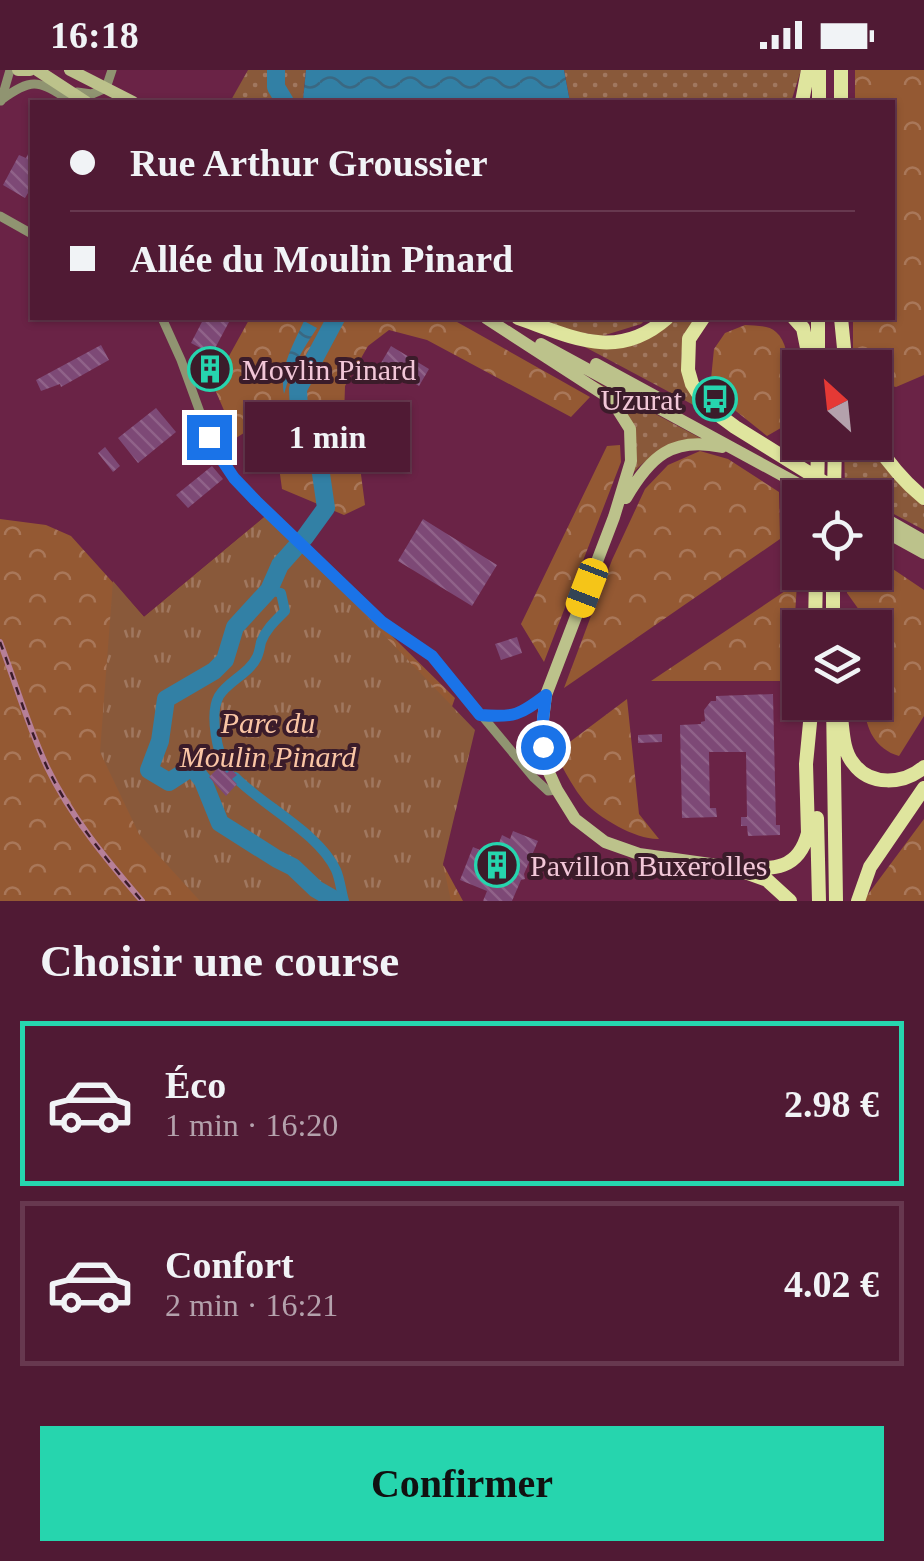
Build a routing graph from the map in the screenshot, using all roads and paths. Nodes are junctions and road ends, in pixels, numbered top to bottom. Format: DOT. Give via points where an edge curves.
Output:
graph roads {
  1 [pos="10,70"];
  2 [pos="28,70"];
  3 [pos="112,70"];
  4 [pos="808,70"];
  5 [pos="819,70"];
  6 [pos="841,70"];
  7 [pos="80,72"];
  8 [pos="66,88"];
  9 [pos="106,88"];
  10 [pos="70,100"];
  11 [pos="83,100"];
  12 [pos="129,100"];
  13 [pos="802,100"];
  14 [pos="818,100"];
  15 [pos="841,100"];
  16 [pos="1,102"];
  17 [pos="0,216"];
  18 [pos="30,233"];
  19 [pos="163,320"];
  20 [pos="491,320"];
  21 [pos="492,320"];
  22 [pos="521,320"];
  23 [pos="523,320"];
  24 [pos="665,320"];
  25 [pos="702,320"];
  26 [pos="796,320"];
  27 [pos="818,320"];
  28 [pos="840,320"];
  29 [pos="840,320"];
  30 [pos="810,350"];
  31 [pos="816,350"];
  32 [pos="838,350"];
  33 [pos="844,350"];
  34 [pos="752,457"];
  35 [pos="886,460"];
  36 [pos="791,480"];
  37 [pos="812,480"];
  38 [pos="819,480"];
  39 [pos="924,498"];
  40 [pos="614,517"];
  41 [pos="892,523"];
  42 [pos="892,535"];
  43 [pos="924,541"];
  44 [pos="924,553"];
  45 [pos="546,695"];
  46 [pos="480,715"];
  47 [pos="811,720"];
  48 [pos="813,720"];
  49 [pos="836,720"];
  50 [pos="840,720"];
  51 [pos="924,766"];
  52 [pos="924,788"];
  53 [pos="557,790"];
  54 [pos="732,866"];
  55 [pos="790,901"];
  56 [pos="818,901"];
  57 [pos="836,901"];
  58 [pos="858,901"];
  1 -- 16 [label="street"];
  2 -- 8 [label="main road"];
  2 -- 16 [label="street"];
  3 -- 9 [label="street"];
  4 -- 13 [label="main road"];
  5 -- 14 [label="main road"];
  6 -- 15 [label="main road"];
  7 -- 9 [label="main road"];
  8 -- 9 [label="street" via="86,94"];
  8 -- 11 [label="main road"];
  9 -- 12 [label="main road"];
  10 -- 16 [label="street" via="32,83"];
  17 -- 18 [label="street"];
  19 -- 46 [label="street" via="234,478 382,622 432,656"];
  20 -- 40 [label="main road" via="596,388 621,412 630,429 631,461"];
  21 -- 34 [label="main road"];
  22 -- 37 [label="main road"];
  23 -- 24 [label="main road" via="578,340 609,343 641,336"];
  25 -- 38 [label="main road" via="689,339 688,370 701,398"];
  26 -- 30 [label="main road"];
  27 -- 31 [label="main road"];
  28 -- 32 [label="main road"];
  29 -- 33 [label="main road"];
  34 -- 36 [label="main road"];
  34 -- 40 [label="main road" via="702,443 681,445 644,467"];
  35 -- 39 [label="main road"];
  40 -- 45 [label="main road"];
  41 -- 43 [label="main road"];
  42 -- 44 [label="main road"];
  45 -- 46 [label="street" via="522,714"];
  45 -- 53 [label="main road" via="543,747"];
  46 -- 53 [label="street" via="534,778"];
  47 -- 54 [label="main road" via="806,842 791,862 774,868"];
  48 -- 56 [label="main road"];
  49 -- 57 [label="main road"];
  50 -- 51 [label="main road" via="851,762 862,773 901,780"];
  52 -- 58 [label="main road" via="870,867"];
  53 -- 54 [label="main road" via="576,819 605,842 639,854"];
  54 -- 55 [label="main road" via="766,880"];
}
